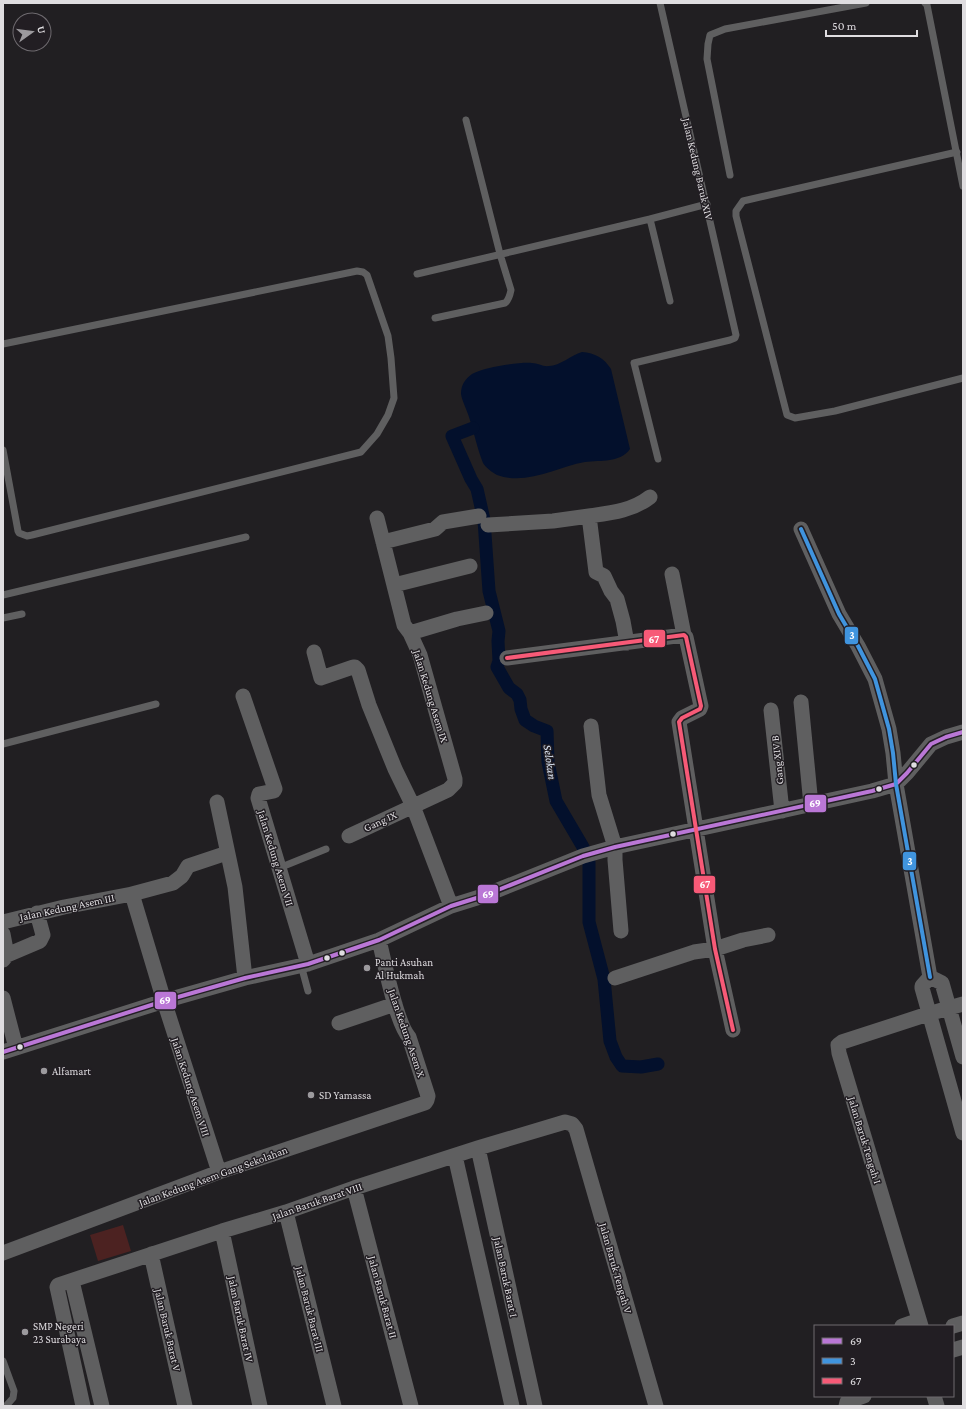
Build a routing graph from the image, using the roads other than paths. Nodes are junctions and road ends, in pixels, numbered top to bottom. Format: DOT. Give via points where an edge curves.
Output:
graph roads {
  1 [pos="660,3"];
  2 [pos="866,3"];
  3 [pos="925,3"];
  4 [pos="466,120"];
  5 [pos="957,152"];
  6 [pos="730,175"];
  7 [pos="963,186"];
  8 [pos="707,204"];
  9 [pos="650,219"];
  10 [pos="500,254"];
  11 [pos="417,274"];
  12 [pos="670,301"];
  13 [pos="435,318"];
  14 [pos="3,344"];
  15 [pos="963,378"];
  16 [pos="3,450"];
  17 [pos="658,459"];
  18 [pos="650,497"];
  19 [pos="589,516"];
  20 [pos="377,518"];
  21 [pos="801,529"];
  22 [pos="246,537"];
  23 [pos="383,542"];
  24 [pos="470,566"];
  25 [pos="672,574"];
  26 [pos="394,584"];
  27 [pos="3,595"];
  28 [pos="22,614"];
  29 [pos="486,614"];
  30 [pos="3,618"];
  31 [pos="410,633"];
  32 [pos="684,635"];
  33 [pos="627,643"];
  34 [pos="314,652"];
  35 [pos="507,658"];
  36 [pos="243,696"];
  37 [pos="801,702"];
  38 [pos="156,704"];
  39 [pos="771,710"];
  40 [pos="591,726"];
  41 [pos="963,732"];
  42 [pos="3,744"];
  43 [pos="896,784"];
  44 [pos="217,802"];
  45 [pos="810,805"];
  46 [pos="413,806"];
  47 [pos="782,811"];
  48 [pos="696,830"];
  49 [pos="348,836"];
  50 [pos="616,847"];
  51 [pos="326,849"];
  52 [pos="227,853"];
  53 [pos="279,868"];
  54 [pos="132,894"];
  55 [pos="451,906"];
  56 [pos="37,913"];
  57 [pos="3,922"];
  58 [pos="620,931"];
  59 [pos="3,934"];
  60 [pos="768,935"];
  61 [pos="379,940"];
  62 [pos="715,949"];
  63 [pos="5,957"];
  64 [pos="305,965"];
  65 [pos="930,977"];
  66 [pos="245,978"];
  67 [pos="615,978"];
  68 [pos="308,991"];
  69 [pos="3,998"];
  70 [pos="164,1001"];
  71 [pos="395,1004"];
  72 [pos="963,1004"];
  73 [pos="948,1008"];
  74 [pos="928,1014"];
  75 [pos="339,1023"];
  76 [pos="733,1030"];
  77 [pos="9,1050"];
  78 [pos="963,1057"];
  79 [pos="425,1103"];
  80 [pos="576,1129"];
  81 [pos="963,1134"];
  82 [pos="478,1148"];
  83 [pos="455,1156"];
  84 [pos="219,1172"];
  85 [pos="354,1188"];
  86 [pos="286,1212"];
  87 [pos="222,1231"];
  88 [pos="3,1253"];
  89 [pos="151,1254"];
  90 [pos="72,1281"];
  91 [pos="920,1323"];
  92 [pos="908,1325"];
  93 [pos="3,1361"];
  94 [pos="861,1397"];
  95 [pos="101,1403"];
  96 [pos="6,1406"];
  97 [pos="82,1406"];
  98 [pos="185,1406"];
  99 [pos="260,1406"];
  100 [pos="334,1406"];
  101 [pos="411,1406"];
  102 [pos="512,1406"];
  103 [pos="535,1406"];
  104 [pos="656,1406"];
  105 [pos="846,1406"];
  1 -- 8 [label="lane, Jalan Kedung Baruk XIV"];
  2 -- 6 [label="lane" via="725,29 710,35 707,59"];
  3 -- 5 [label="lane"];
  4 -- 10 [label="lane"];
  5 -- 7 [label="lane"];
  5 -- 15 [label="lane" via="743,201 736,211 736,216 787,415 796,418 835,411"];
  8 -- 9 [label="lane"];
  8 -- 17 [label="lane, Jalan Kedung Baruk XIV" via="736,335 730,340 634,363"];
  9 -- 10 [label="lane"];
  9 -- 12 [label="lane"];
  10 -- 11 [label="lane"];
  10 -- 13 [label="lane" via="511,290 508,301"];
  14 -- 16 [label="lane" via="357,271 367,275 388,336 394,398 378,434 361,452 32,535 23,535 18,531"];
  18 -- 19 [label="street" via="638,505 617,512"];
  19 -- 23 [label="street" via="554,521 443,522 435,529"];
  19 -- 33 [label="street" via="596,572 604,576 617,600"];
  20 -- 23 [label="street, Jalan Kedung Asem IX"];
  21 -- 43 [label="street" via="839,614 876,679 889,729"];
  22 -- 27 [label="lane"];
  23 -- 26 [label="street, Jalan Kedung Asem IX"];
  24 -- 26 [label="street"];
  25 -- 32 [label="street"];
  26 -- 31 [label="street, Jalan Kedung Asem IX" via="404,625"];
  28 -- 30 [label="lane"];
  29 -- 31 [label="street" via="457,619"];
  31 -- 46 [label="street, Jalan Kedung Asem IX" via="420,655 455,779 448,790"];
  32 -- 33 [label="street"];
  32 -- 48 [label="street" via="701,706 679,722"];
  33 -- 35 [label="street"];
  34 -- 46 [label="street" via="321,678 353,667 358,670 369,705"];
  36 -- 53 [label="street, Jalan Kedung Asem VII" via="275,789 258,796"];
  37 -- 45 [label="street"];
  38 -- 42 [label="lane"];
  39 -- 47 [label="street, Gang XIV B"];
  40 -- 50 [label="street" via="599,795"];
  41 -- 43 [label="street" via="931,744"];
  43 -- 45 [label="street"];
  43 -- 65 [label="street"];
  44 -- 52 [label="street"];
  45 -- 47 [label="street"];
  46 -- 49 [label="street, Gang IX"];
  46 -- 55 [label="street"];
  47 -- 48 [label="street"];
  48 -- 50 [label="street"];
  48 -- 62 [label="street"];
  50 -- 55 [label="street" via="586,855"];
  50 -- 58 [label="street"];
  51 -- 53 [label="lane"];
  52 -- 54 [label="street, Jalan Kedung Asem III" via="188,866 182,876 172,883"];
  52 -- 66 [label="street" via="235,887"];
  53 -- 64 [label="street, Jalan Kedung Asem VII"];
  54 -- 56 [label="street, Jalan Kedung Asem III"];
  54 -- 70 [label="street, Jalan Kedung Asem VIII"];
  55 -- 61 [label="street"];
  56 -- 57 [label="street, Jalan Kedung Asem III"];
  56 -- 63 [label="street" via="43,935 40,941"];
  59 -- 63 [label="street"];
  60 -- 62 [label="street"];
  61 -- 64 [label="street"];
  61 -- 71 [label="street, Jalan Kedung Asem X"];
  62 -- 67 [label="street" via="694,952"];
  62 -- 76 [label="street"];
  64 -- 66 [label="street"];
  64 -- 68 [label="lane"];
  65 -- 73 [label="street" via="942,983"];
  65 -- 74 [label="street" via="922,987"];
  66 -- 70 [label="street"];
  69 -- 77 [label="street"];
  70 -- 77 [label="street"];
  70 -- 84 [label="street, Jalan Kedung Asem VIII"];
  71 -- 75 [label="street"];
  71 -- 79 [label="street, Jalan Kedung Asem X" via="409,1037 428,1096"];
  72 -- 73 [label="street"];
  73 -- 74 [label="street"];
  73 -- 78 [label="street"];
  74 -- 81 [label="street"];
  74 -- 91 [label="street, Jalan Baruk Tengah I" via="842,1042 838,1046"];
  79 -- 84 [label="street, Jalan Kedung Asem Gang Sekolahan"];
  80 -- 82 [label="street, Jalan Baruk Barat VIII" via="572,1124 565,1122"];
  80 -- 104 [label="street, Jalan Baruk Tengah V"];
  82 -- 83 [label="street, Jalan Baruk Barat VIII"];
  82 -- 103 [label="street, Jalan Baruk Barat I"];
  83 -- 85 [label="street, Jalan Baruk Barat VIII"];
  83 -- 102 [label="street, Jalan Baruk Barat I"];
  84 -- 88 [label="street, Jalan Kedung Asem Gang Sekolahan"];
  85 -- 86 [label="street, Jalan Baruk Barat VIII"];
  85 -- 101 [label="street, Jalan Baruk Barat II"];
  86 -- 87 [label="street, Jalan Baruk Barat VIII"];
  86 -- 100 [label="street, Jalan Baruk Barat III"];
  87 -- 89 [label="street, Jalan Baruk Barat VIII"];
  87 -- 99 [label="street, Jalan Baruk Barat IV"];
  89 -- 90 [label="street, Jalan Baruk Barat VIII"];
  89 -- 98 [label="street, Jalan Baruk Barat V"];
  90 -- 95 [label="street"];
  90 -- 97 [label="street, Jalan Baruk Barat VIII" via="57,1287"];
  91 -- 92 [label="street"];
  93 -- 96 [label="lane" via="14,1391 13,1398"];
  94 -- 105 [label="street" via="847,1402"];
  95 -- 97 [label="street"];
}
